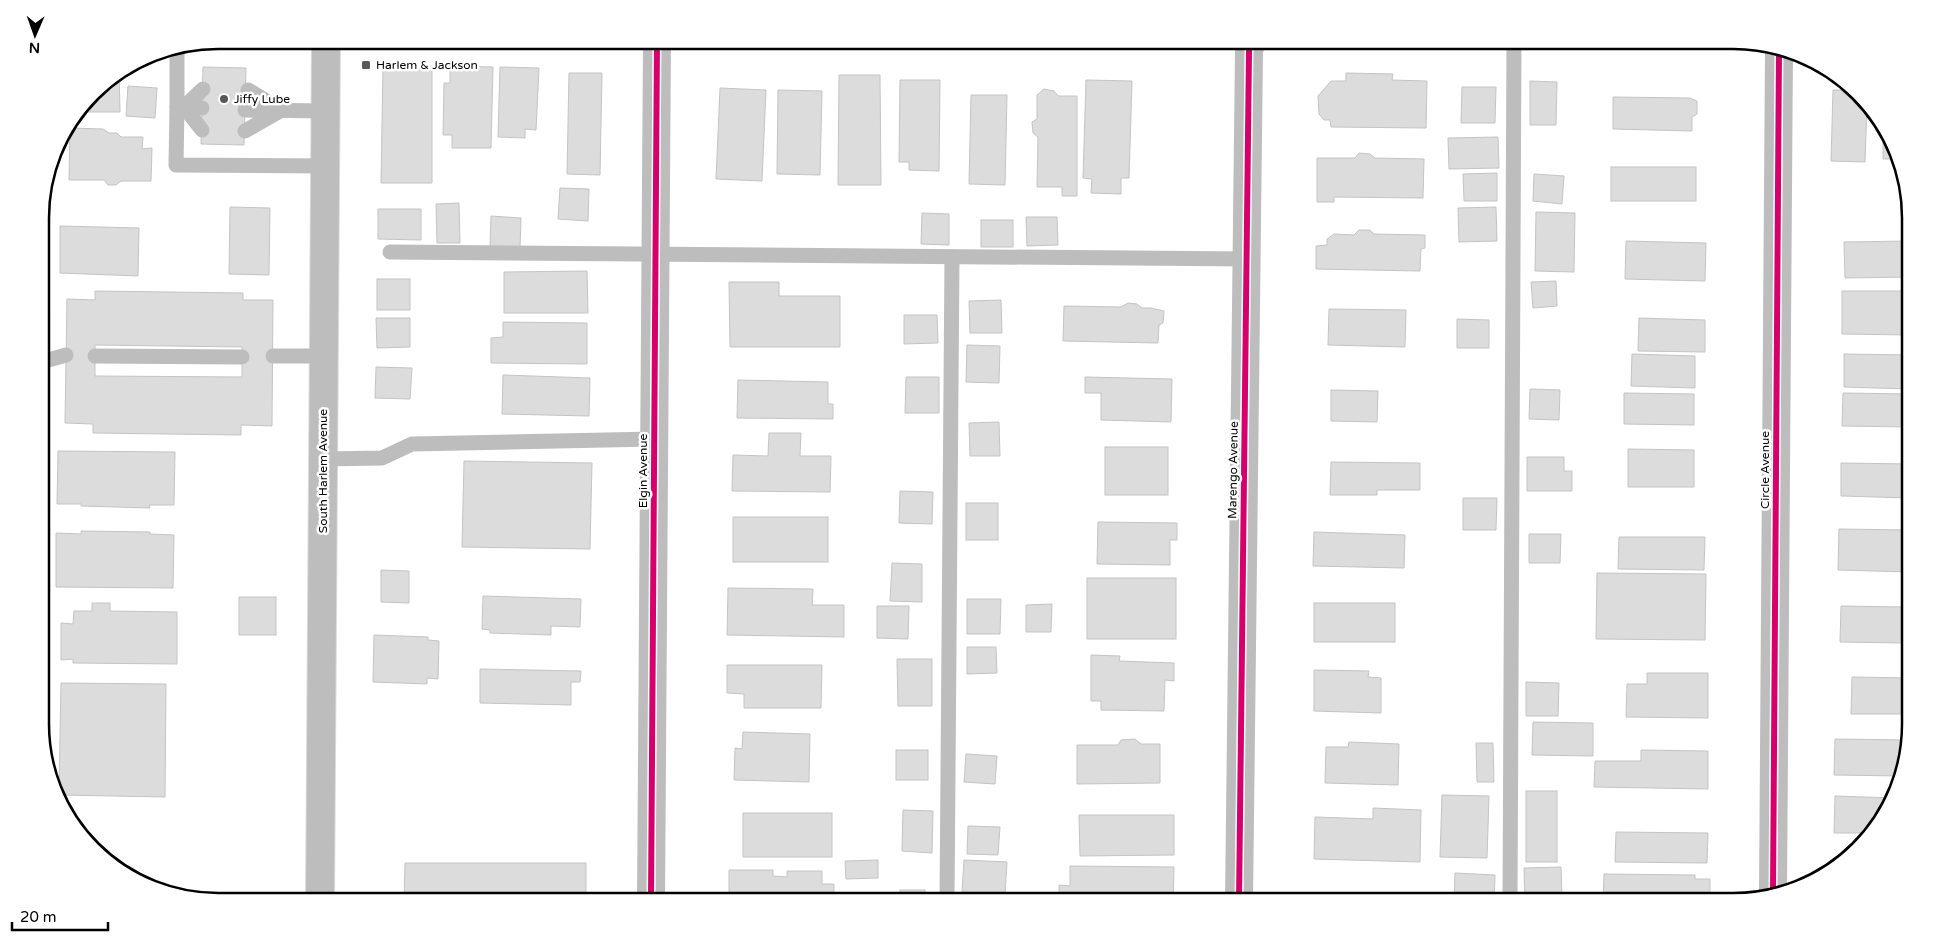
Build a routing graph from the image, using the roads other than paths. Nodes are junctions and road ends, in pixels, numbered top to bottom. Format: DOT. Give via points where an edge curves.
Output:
graph roads {
  1 [pos="326,49"];
  2 [pos="657,49"];
  3 [pos="1249,49"];
  4 [pos="1514,49"];
  5 [pos="177,54"];
  6 [pos="1779,56"];
  7 [pos="202,89"];
  8 [pos="248,90"];
  9 [pos="181,107"];
  10 [pos="202,108"];
  11 [pos="245,110"];
  12 [pos="281,110"];
  13 [pos="325,111"];
  14 [pos="202,130"];
  15 [pos="245,131"];
  16 [pos="325,166"];
  17 [pos="390,252"];
  18 [pos="656,255"];
  19 [pos="952,257"];
  20 [pos="1247,259"];
  21 [pos="66,355"];
  22 [pos="95,356"];
  23 [pos="273,356"];
  24 [pos="323,356"];
  25 [pos="242,357"];
  26 [pos="49,360"];
  27 [pos="654,439"];
  28 [pos="323,459"];
  29 [pos="1773,888"];
  30 [pos="320,893"];
  31 [pos="652,893"];
  32 [pos="947,893"];
  33 [pos="1239,893"];
  34 [pos="1510,893"];
  1 -- 13 [label="street, South Harlem Avenue"];
  2 -- 18 [label="street, Elgin Avenue"];
  3 -- 20 [label="street, Marengo Avenue"];
  4 -- 34 [label="lane"];
  5 -- 9 [label="lane"];
  6 -- 29 [label="street, Circle Avenue"];
  7 -- 9 [label="lane"];
  8 -- 12 [label="lane"];
  9 -- 10 [label="lane"];
  9 -- 14 [label="lane"];
  9 -- 16 [label="lane" via="176,165"];
  11 -- 12 [label="lane"];
  12 -- 13 [label="lane"];
  12 -- 15 [label="lane"];
  13 -- 16 [label="street, South Harlem Avenue"];
  16 -- 24 [label="street, South Harlem Avenue"];
  17 -- 18 [label="lane"];
  18 -- 19 [label="lane"];
  18 -- 27 [label="street, Elgin Avenue"];
  19 -- 20 [label="lane"];
  19 -- 32 [label="lane"];
  20 -- 33 [label="street, Marengo Avenue"];
  21 -- 26 [label="lane"];
  22 -- 25 [label="lane"];
  23 -- 24 [label="lane"];
  24 -- 28 [label="street, South Harlem Avenue"];
  27 -- 28 [label="lane" via="412,444 382,458"];
  27 -- 31 [label="street, Elgin Avenue"];
  28 -- 30 [label="street, South Harlem Avenue"];
}
